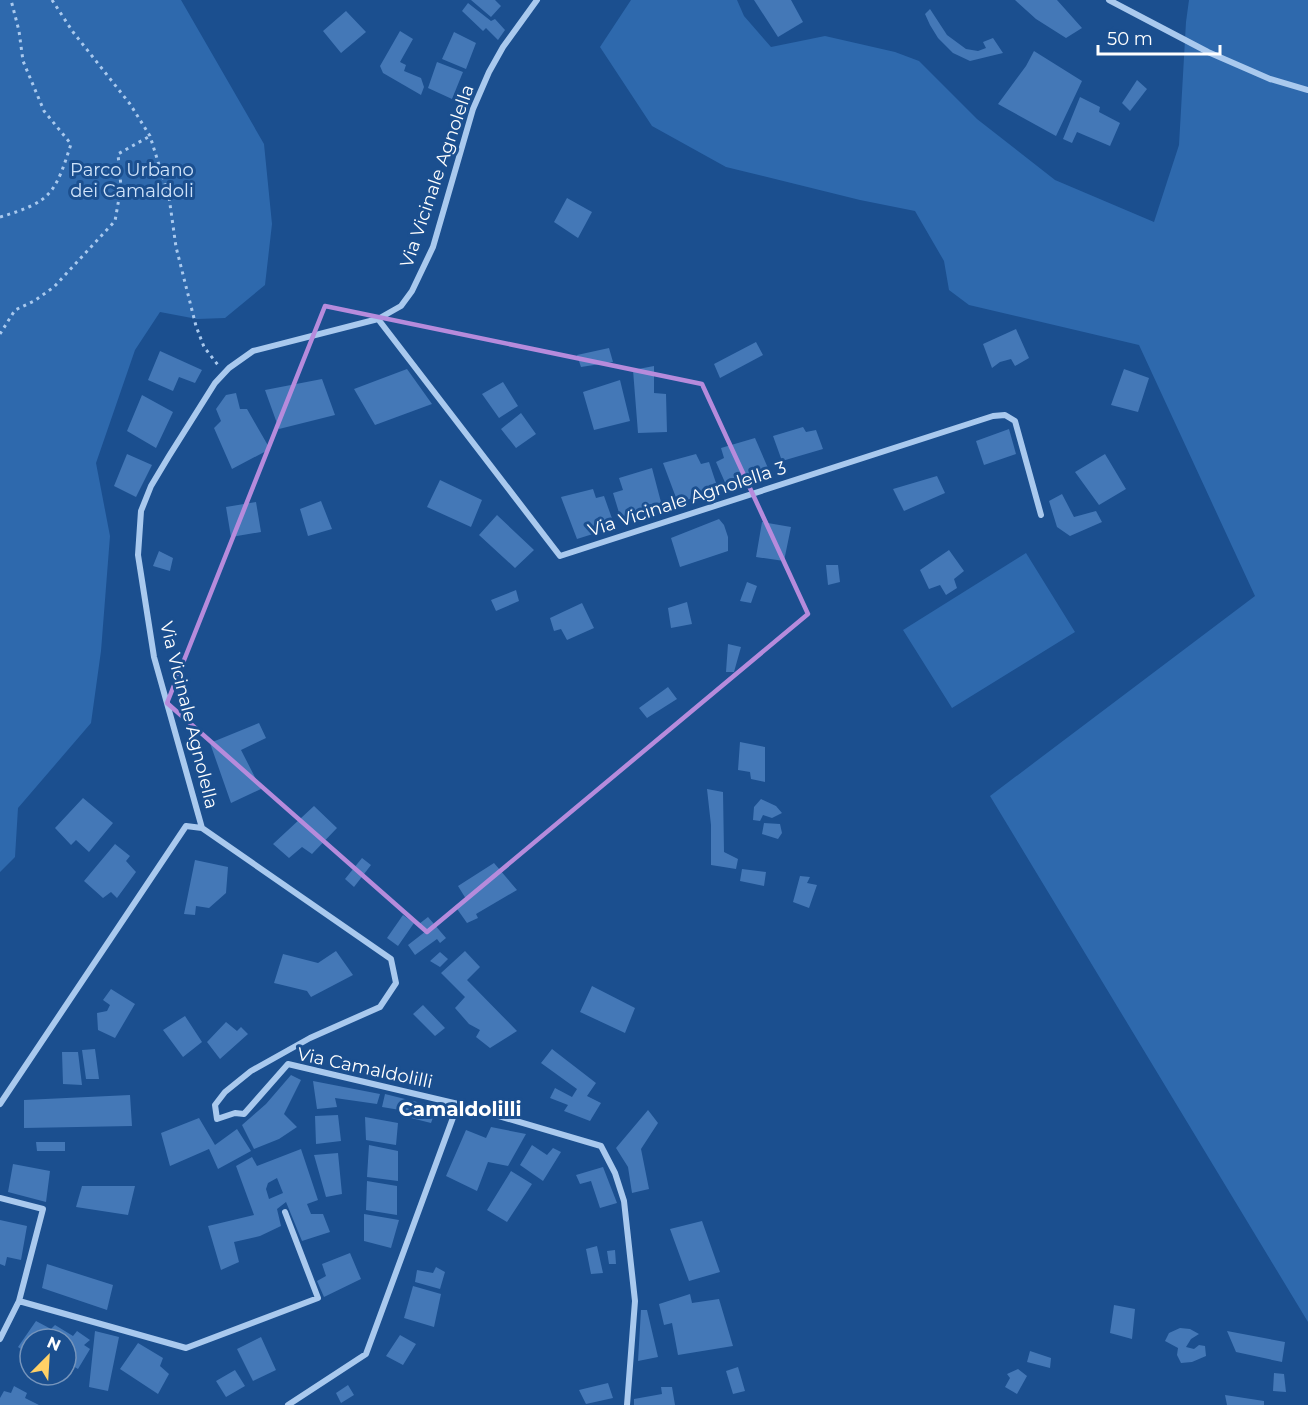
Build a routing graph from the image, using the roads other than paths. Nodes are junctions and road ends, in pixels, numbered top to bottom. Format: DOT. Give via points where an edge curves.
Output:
graph roads {
  1 [pos="537,0"];
  2 [pos="1109,0"];
  3 [pos="1308,90"];
  4 [pos="378,319"];
  5 [pos="1041,515"];
  6 [pos="202,828"];
  7 [pos="0,1104"];
  8 [pos="458,1104"];
  9 [pos="0,1198"];
  10 [pos="285,1212"];
  11 [pos="19,1301"];
  12 [pos="0,1339"];
  13 [pos="288,1405"];
  14 [pos="627,1405"];
  1 -- 4 [label="street, Via Vicinale Agnolella" via="503,47 477,99 433,247 412,291 401,306"];
  2 -- 3 [label="street" via="1208,52 1270,79"];
  4 -- 5 [label="street, Via Vicinale Agnolella 3" via="560,556 982,419 1005,415 1015,421"];
  4 -- 6 [label="street, Via Vicinale Agnolella" via="253,351 224,373 152,486 141,511 138,555 154,657"];
  6 -- 7 [label="street" via="186,826"];
  6 -- 8 [label="street, Via Camaldolilli" via="391,959 396,983 380,1007 310,1038 251,1071 225,1092 215,1106 217,1119 244,1114 288,1064"];
  8 -- 13 [label="street" via="366,1354"];
  8 -- 14 [label="street, Via Camaldolilli" via="601,1146 624,1201 635,1301"];
  9 -- 11 [label="street" via="43,1209"];
  10 -- 11 [label="street" via="318,1298 186,1348"];
  11 -- 12 [label="street"];
}
